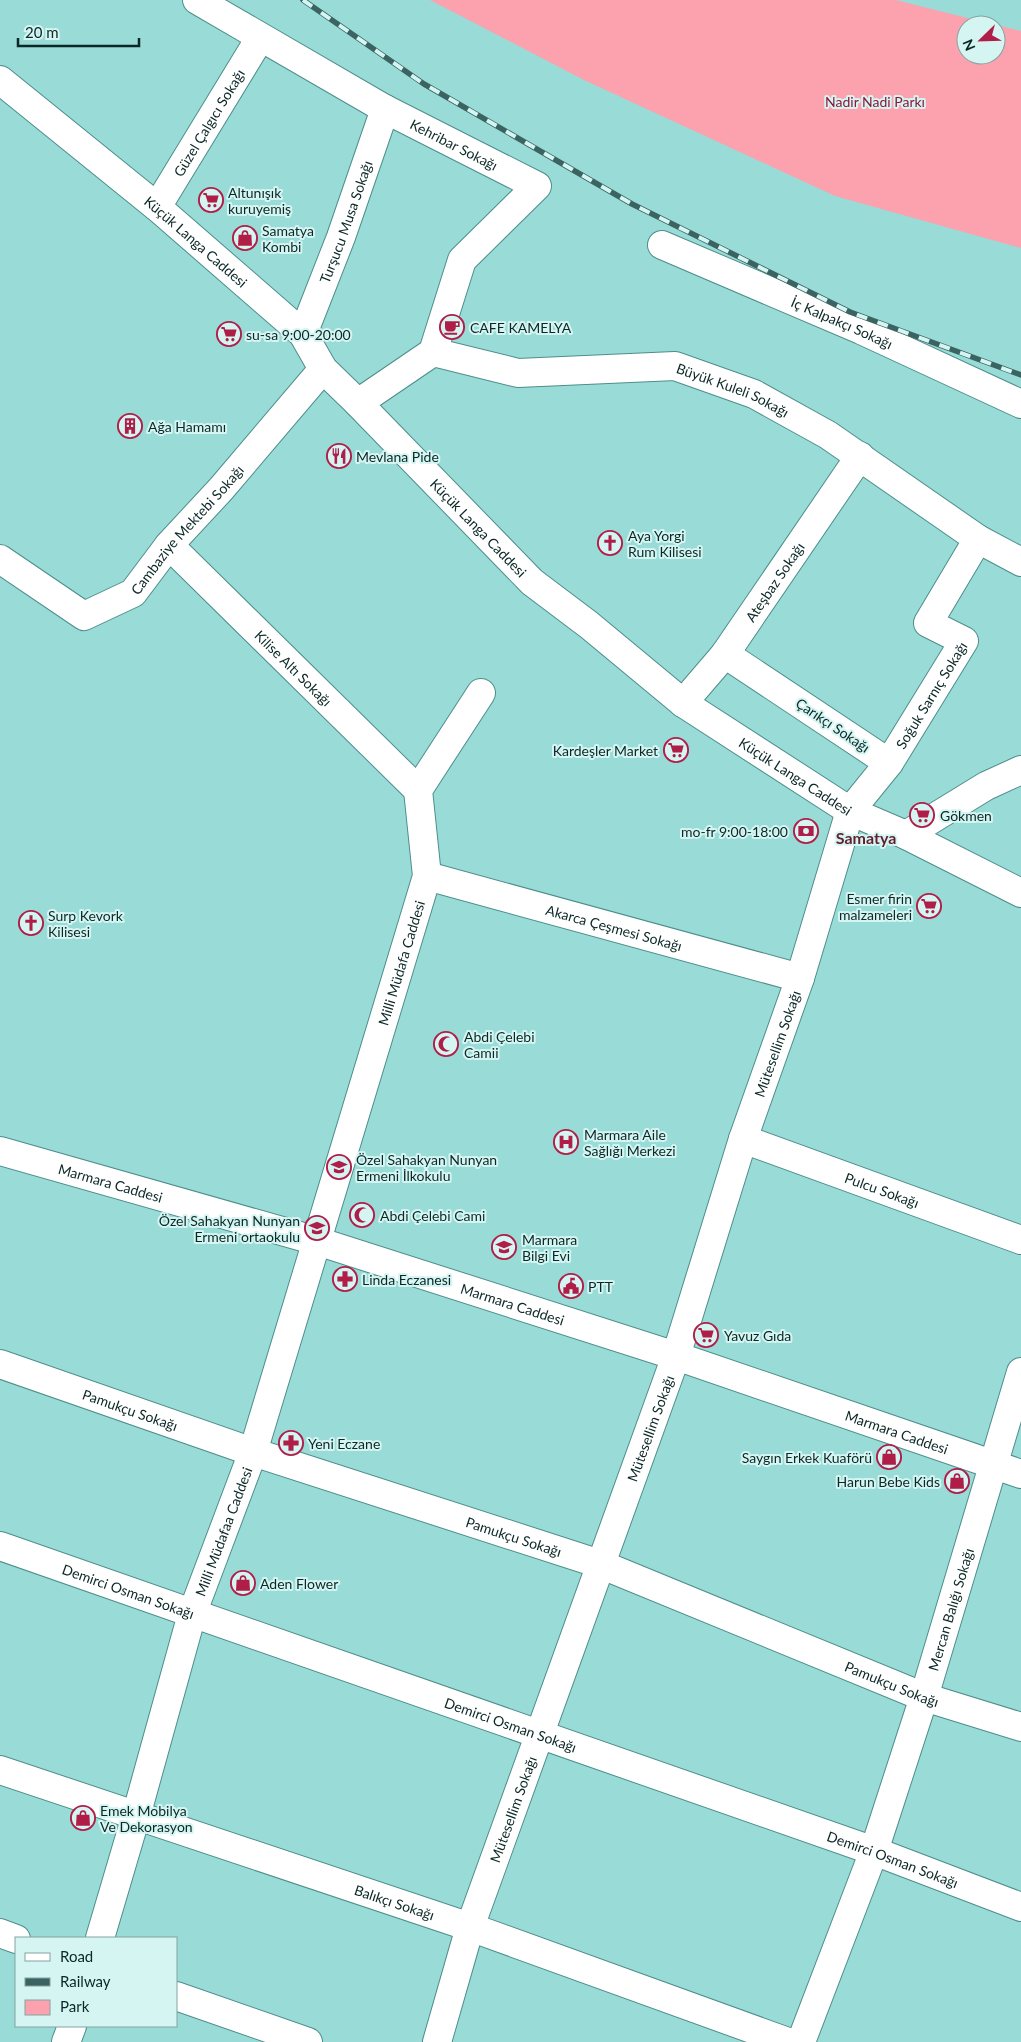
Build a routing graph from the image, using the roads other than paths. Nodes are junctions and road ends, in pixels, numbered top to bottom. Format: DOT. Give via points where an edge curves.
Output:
graph roads {
  1 [pos="197,0"];
  2 [pos="260,38"];
  3 [pos="0,80"];
  4 [pos="384,109"];
  5 [pos="157,207"];
  6 [pos="662,245"];
  7 [pos="303,334"];
  8 [pos="433,352"];
  9 [pos="323,369"];
  10 [pos="358,403"];
  11 [pos="1021,404"];
  12 [pos="860,456"];
  13 [pos="978,539"];
  14 [pos="169,544"];
  15 [pos="0,558"];
  16 [pos="1021,562"];
  17 [pos="725,654"];
  18 [pos="481,693"];
  19 [pos="683,703"];
  20 [pos="889,763"];
  21 [pos="1021,770"];
  22 [pos="418,790"];
  23 [pos="850,811"];
  24 [pos="906,835"];
  25 [pos="427,876"];
  26 [pos="1021,893"];
  27 [pos="800,978"];
  28 [pos="743,1139"];
  29 [pos="0,1151"];
  30 [pos="1021,1240"];
  31 [pos="317,1241"];
  32 [pos="676,1356"];
  33 [pos="0,1364"];
  34 [pos="1021,1372"];
  35 [pos="252,1452"];
  36 [pos="993,1464"];
  37 [pos="1021,1474"];
  38 [pos="0,1546"];
  39 [pos="600,1564"];
  40 [pos="192,1614"];
  41 [pos="924,1697"];
  42 [pos="1021,1727"];
  43 [pos="541,1735"];
  44 [pos="0,1770"];
  45 [pos="136,1816"];
  46 [pos="874,1851"];
  47 [pos="1021,1907"];
  48 [pos="470,1927"];
  49 [pos="0,1933"];
  50 [pos="100,1937"];
  51 [pos="15,1939"];
  52 [pos="178,1997"];
  53 [pos="72,2027"];
  54 [pos="66,2042"];
  55 [pos="308,2042"];
  56 [pos="438,2042"];
  57 [pos="788,2042"];
  58 [pos="801,2042"];
  1 -- 2 [label="street, Kehribar Sokağı"];
  2 -- 4 [label="street, Kehribar Sokağı"];
  2 -- 5 [label="street, Güzel Çalgıcı Sokağı"];
  3 -- 5 [label="street, Küçük Langa Caddesi"];
  4 -- 7 [label="street, Turşucu Musa Sokağı" via="341,237"];
  4 -- 8 [label="street, Kehribar Sokağı" via="537,186 462,260"];
  5 -- 7 [label="street, Küçük Langa Caddesi"];
  6 -- 11 [label="street, İç Kalpakçı Sokağı" via="861,330"];
  7 -- 9 [label="street, Küçük Langa Caddesi"];
  8 -- 10 [label="street"];
  8 -- 12 [label="street, Büyük Kuleli Sokağı" via="518,373 675,366 754,394"];
  9 -- 10 [label="street, Küçük Langa Caddesi"];
  9 -- 14 [label="street, Cambaziye Mektebi Sokağı" via="221,489"];
  10 -- 19 [label="street, Küçük Langa Caddesi" via="532,582"];
  12 -- 13 [label="street, Büyük Kuleli Sokağı"];
  12 -- 17 [label="street, Ateşbaz Sokağı"];
  13 -- 16 [label="street, Büyük Kuleli Sokağı"];
  13 -- 20 [label="street, Soğuk Sarnıç Sokağı" via="928,623 964,641"];
  14 -- 15 [label="street, Cambaziye Mektebi Sokağı" via="133,593 84,616"];
  14 -- 22 [label="street, Kilise Altı Sokağı"];
  17 -- 19 [label="street, Ateşbaz Sokağı"];
  17 -- 20 [label="street, Çarıkçı Sokağı"];
  18 -- 22 [label="street"];
  19 -- 23 [label="street, Küçük Langa Caddesi"];
  20 -- 23 [label="street"];
  21 -- 24 [label="street" via="986,786"];
  22 -- 25 [label="street, Milli Müdafa Caddesi"];
  23 -- 24 [label="street, Küçük Langa Caddesi"];
  23 -- 27 [label="street, Mütesellim Sokağı"];
  24 -- 26 [label="street, Küçük Langa Caddesi"];
  25 -- 27 [label="street, Akarca Çeşmesi Sokağı"];
  25 -- 31 [label="street, Milli Müdafa Caddesi"];
  27 -- 28 [label="street, Mütesellim Sokağı"];
  28 -- 30 [label="street, Pulcu Sokağı"];
  28 -- 32 [label="street, Mütesellim Sokağı"];
  29 -- 31 [label="street, Marmara Caddesi"];
  31 -- 32 [label="street, Marmara Caddesi"];
  31 -- 35 [label="street, Milli Müdafaa Caddesi"];
  32 -- 36 [label="street, Marmara Caddesi"];
  32 -- 39 [label="street, Mütesellim Sokağı"];
  33 -- 35 [label="street, Pamukçu Sokağı"];
  34 -- 36 [label="street, Mercan Balığı Sokağı"];
  35 -- 39 [label="street, Pamukçu Sokağı"];
  35 -- 40 [label="street, Milli Müdafaa Caddesi"];
  36 -- 37 [label="street, Marmara Caddesi"];
  36 -- 41 [label="street, Mercan Balığı Sokağı"];
  38 -- 40 [label="street, Demirci Osman Sokağı"];
  39 -- 41 [label="street, Pamukçu Sokağı"];
  39 -- 43 [label="street, Mütesellim Sokağı"];
  40 -- 43 [label="street, Demirci Osman Sokağı"];
  40 -- 45 [label="street, Milli Müdafaa Caddesi"];
  41 -- 42 [label="street, Pamukçu Sokağı"];
  41 -- 46 [label="street, Mercan Balığı Sokağı"];
  43 -- 46 [label="street, Demirci Osman Sokağı"];
  43 -- 48 [label="street, Mütesellim Sokağı"];
  44 -- 45 [label="street, Balıkçı Sokağı"];
  45 -- 48 [label="street, Balıkçı Sokağı"];
  45 -- 50 [label="street, Milli Müdafaa Caddesi"];
  46 -- 47 [label="street, Demirci Osman Sokağı"];
  46 -- 58 [label="street, Mercan Balığı Sokağı"];
  48 -- 56 [label="street, Mütesellim Sokağı"];
  48 -- 57 [label="street, Balıkçı Sokağı"];
  49 -- 51 [label="street"];
  52 -- 55 [label="street"];
  53 -- 54 [label="street"];
}
